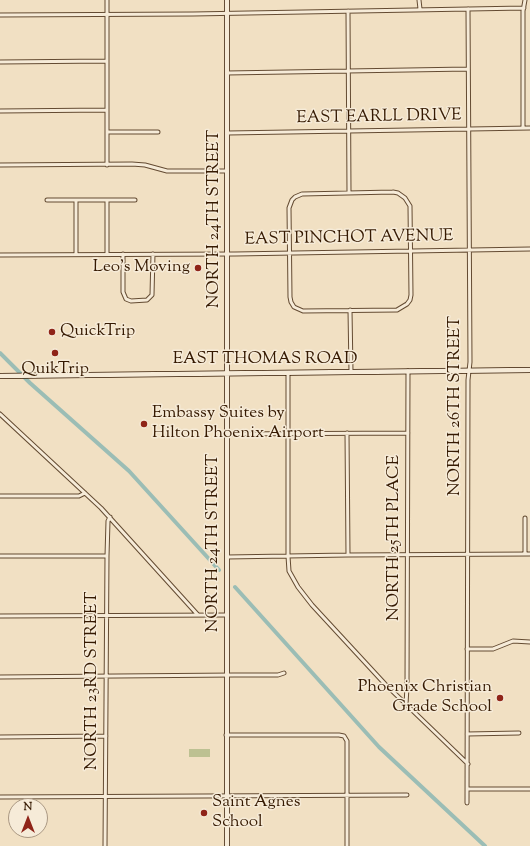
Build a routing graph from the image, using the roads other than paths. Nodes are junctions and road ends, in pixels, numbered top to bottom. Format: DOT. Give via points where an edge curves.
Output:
graph roads {
  1 [pos="107,0"];
  2 [pos="227,0"];
  3 [pos="420,0"];
  4 [pos="525,0"];
  5 [pos="524,8"];
  6 [pos="420,9"];
  7 [pos="468,9"];
  8 [pos="348,11"];
  9 [pos="227,13"];
  10 [pos="107,14"];
  11 [pos="0,15"];
  12 [pos="0,62"];
  13 [pos="107,62"];
  14 [pos="468,69"];
  15 [pos="348,71"];
  16 [pos="228,73"];
  17 [pos="107,110"];
  18 [pos="0,111"];
  19 [pos="524,128"];
  20 [pos="530,128"];
  21 [pos="468,129"];
  22 [pos="349,131"];
  23 [pos="107,132"];
  24 [pos="158,132"];
  25 [pos="228,133"];
  26 [pos="107,164"];
  27 [pos="0,165"];
  28 [pos="228,171"];
  29 [pos="349,193"];
  30 [pos="48,200"];
  31 [pos="76,200"];
  32 [pos="107,200"];
  33 [pos="135,200"];
  34 [pos="530,249"];
  35 [pos="410,251"];
  36 [pos="469,251"];
  37 [pos="289,253"];
  38 [pos="76,254"];
  39 [pos="107,254"];
  40 [pos="123,254"];
  41 [pos="153,254"];
  42 [pos="228,254"];
  43 [pos="0,255"];
  44 [pos="350,310"];
  45 [pos="530,370"];
  46 [pos="408,371"];
  47 [pos="469,371"];
  48 [pos="351,372"];
  49 [pos="288,373"];
  50 [pos="228,374"];
  51 [pos="0,376"];
  52 [pos="0,414"];
  53 [pos="347,433"];
  54 [pos="408,433"];
  55 [pos="228,434"];
  56 [pos="288,434"];
  57 [pos="85,493"];
  58 [pos="0,496"];
  59 [pos="110,517"];
  60 [pos="525,518"];
  61 [pos="408,554"];
  62 [pos="468,554"];
  63 [pos="525,554"];
  64 [pos="530,554"];
  65 [pos="348,555"];
  66 [pos="0,556"];
  67 [pos="107,556"];
  68 [pos="288,556"];
  69 [pos="227,557"];
  70 [pos="198,615"];
  71 [pos="227,615"];
  72 [pos="0,616"];
  73 [pos="107,616"];
  74 [pos="512,636"];
  75 [pos="514,642"];
  76 [pos="530,642"];
  77 [pos="468,649"];
  78 [pos="284,673"];
  79 [pos="226,675"];
  80 [pos="0,677"];
  81 [pos="106,677"];
  82 [pos="406,705"];
  83 [pos="519,733"];
  84 [pos="467,734"];
  85 [pos="226,735"];
  86 [pos="0,736"];
  87 [pos="106,736"];
  88 [pos="468,764"];
  89 [pos="468,789"];
  90 [pos="530,789"];
  91 [pos="347,795"];
  92 [pos="407,795"];
  93 [pos="105,796"];
  94 [pos="226,796"];
  95 [pos="0,797"];
  96 [pos="467,802"];
  97 [pos="105,846"];
  98 [pos="227,846"];
  99 [pos="347,846"];
  1 -- 10 [label="street"];
  2 -- 9 [label="main road, NORTH 24TH STREET"];
  3 -- 6 [label="street"];
  4 -- 5 [label="street"];
  5 -- 7 [label="street"];
  5 -- 19 [label="street"];
  6 -- 7 [label="street"];
  6 -- 8 [label="street"];
  7 -- 14 [label="street, NORTH 26TH STREET"];
  8 -- 9 [label="street"];
  8 -- 15 [label="street"];
  9 -- 10 [label="street"];
  9 -- 16 [label="main road, NORTH 24TH STREET"];
  10 -- 11 [label="street"];
  10 -- 13 [label="street"];
  12 -- 13 [label="street"];
  13 -- 17 [label="street"];
  14 -- 15 [label="street"];
  14 -- 21 [label="street, NORTH 26TH STREET"];
  15 -- 16 [label="street"];
  15 -- 22 [label="street"];
  16 -- 25 [label="main road, NORTH 24TH STREET"];
  17 -- 18 [label="street"];
  17 -- 23 [label="street"];
  19 -- 20 [label="street, EAST EARLL DRIVE"];
  19 -- 21 [label="street, EAST EARLL DRIVE"];
  21 -- 22 [label="street, EAST EARLL DRIVE"];
  21 -- 36 [label="street, NORTH 26TH STREET"];
  22 -- 25 [label="street, EAST EARLL DRIVE"];
  22 -- 29 [label="street"];
  23 -- 24 [label="street"];
  23 -- 26 [label="street"];
  25 -- 28 [label="main road, NORTH 24TH STREET"];
  26 -- 27 [label="street"];
  26 -- 28 [label="street" via="140,165 173,172"];
  28 -- 42 [label="main road, NORTH 24TH STREET"];
  29 -- 35 [label="street" via="393,192 406,198 410,206"];
  29 -- 37 [label="street" via="302,194 295,197 289,208"];
  30 -- 31 [label="street"];
  31 -- 32 [label="street"];
  31 -- 38 [label="street"];
  32 -- 33 [label="street"];
  32 -- 39 [label="street"];
  34 -- 36 [label="street, EAST PINCHOT AVENUE"];
  35 -- 36 [label="street, EAST PINCHOT AVENUE"];
  35 -- 37 [label="street, EAST PINCHOT AVENUE"];
  35 -- 44 [label="street" via="411,295 407,304 397,310"];
  36 -- 47 [label="street, NORTH 26TH STREET"];
  37 -- 42 [label="street, EAST PINCHOT AVENUE"];
  37 -- 44 [label="street" via="290,297 294,307 303,311"];
  38 -- 39 [label="street, EAST PINCHOT AVENUE"];
  38 -- 43 [label="street, EAST PINCHOT AVENUE"];
  39 -- 40 [label="street, EAST PINCHOT AVENUE"];
  40 -- 41 [label="street, EAST PINCHOT AVENUE"];
  40 -- 41 [label="street" via="123,292 126,299 131,301 147,300 152,295"];
  41 -- 42 [label="street, EAST PINCHOT AVENUE"];
  42 -- 50 [label="main road, NORTH 24TH STREET"];
  44 -- 48 [label="street"];
  45 -- 47 [label="main road, EAST THOMAS ROAD"];
  46 -- 47 [label="main road, EAST THOMAS ROAD"];
  46 -- 48 [label="main road, EAST THOMAS ROAD"];
  46 -- 54 [label="street, NORTH 25TH PLACE"];
  47 -- 62 [label="street, NORTH 26TH STREET"];
  48 -- 49 [label="main road, EAST THOMAS ROAD"];
  49 -- 50 [label="main road, EAST THOMAS ROAD"];
  49 -- 56 [label="street"];
  50 -- 51 [label="main road, EAST THOMAS ROAD"];
  50 -- 55 [label="main road, NORTH 24TH STREET"];
  52 -- 57 [label="street"];
  53 -- 54 [label="street"];
  53 -- 56 [label="street"];
  53 -- 65 [label="street"];
  54 -- 61 [label="street, NORTH 25TH PLACE"];
  55 -- 56 [label="street"];
  55 -- 69 [label="main road, NORTH 24TH STREET"];
  56 -- 68 [label="street"];
  57 -- 58 [label="street" via="79,496"];
  57 -- 59 [label="street"];
  59 -- 67 [label="street, NORTH 23RD STREET"];
  59 -- 70 [label="street"];
  60 -- 63 [label="street"];
  61 -- 62 [label="street"];
  61 -- 65 [label="street"];
  61 -- 82 [label="street, NORTH 25TH PLACE"];
  62 -- 63 [label="street"];
  62 -- 77 [label="street, NORTH 26TH STREET"];
  63 -- 64 [label="street"];
  65 -- 68 [label="street"];
  66 -- 67 [label="street"];
  67 -- 73 [label="street, NORTH 23RD STREET"];
  68 -- 69 [label="street"];
  68 -- 82 [label="street" via="289,571 309,601"];
  69 -- 71 [label="main road, NORTH 24TH STREET"];
  70 -- 71 [label="street"];
  70 -- 73 [label="street"];
  71 -- 79 [label="main road, NORTH 24TH STREET"];
  72 -- 73 [label="street"];
  73 -- 81 [label="street, NORTH 23RD STREET"];
  74 -- 75 [label="street"];
  75 -- 76 [label="street"];
  75 -- 77 [label="street" via="497,649"];
  77 -- 84 [label="street, NORTH 26TH STREET"];
  78 -- 79 [label="street"];
  79 -- 81 [label="street"];
  79 -- 85 [label="main road, NORTH 24TH STREET"];
  80 -- 81 [label="street"];
  81 -- 87 [label="street, NORTH 23RD STREET"];
  82 -- 88 [label="street"];
  83 -- 84 [label="street"];
  84 -- 88 [label="street, NORTH 26TH STREET"];
  85 -- 91 [label="street" via="344,736 347,741"];
  85 -- 94 [label="main road, NORTH 24TH STREET"];
  86 -- 87 [label="street"];
  87 -- 93 [label="street, NORTH 23RD STREET"];
  88 -- 89 [label="street, NORTH 26TH STREET"];
  89 -- 90 [label="street"];
  89 -- 96 [label="street, NORTH 26TH STREET"];
  91 -- 92 [label="street"];
  91 -- 94 [label="street"];
  91 -- 99 [label="street"];
  93 -- 94 [label="street"];
  93 -- 95 [label="street"];
  93 -- 97 [label="street, NORTH 23RD STREET"];
  94 -- 98 [label="main road, NORTH 24TH STREET"];
}
